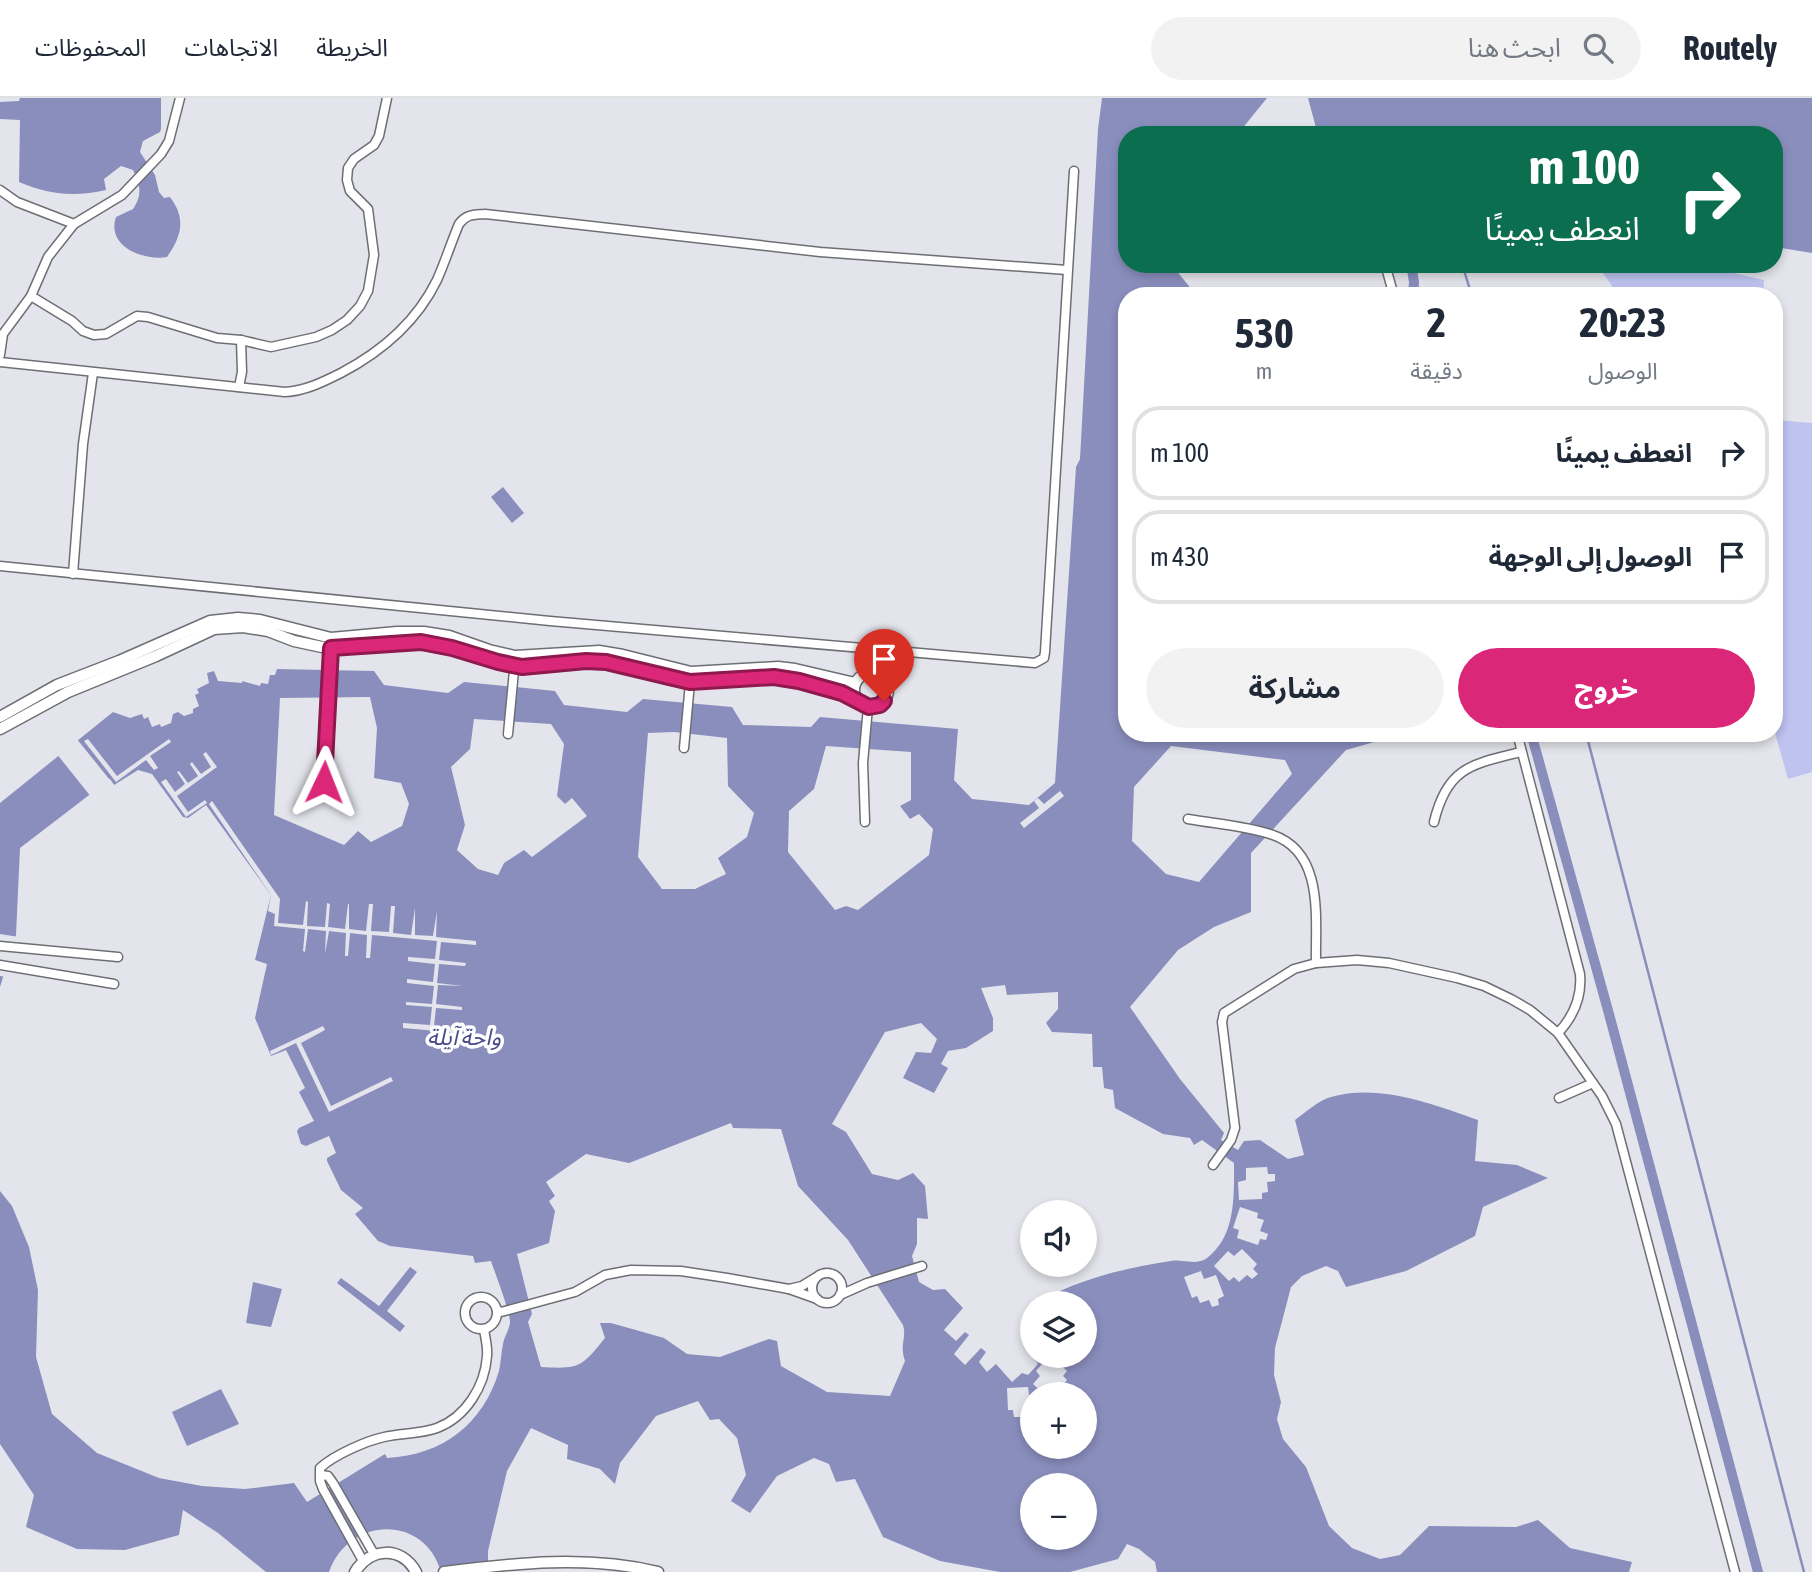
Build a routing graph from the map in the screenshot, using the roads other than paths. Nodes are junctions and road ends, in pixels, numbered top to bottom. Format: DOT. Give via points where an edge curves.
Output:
graph roads {
  1 [pos="387,98"];
  2 [pos="177,100"];
  3 [pos="1074,171"];
  4 [pos="0,190"];
  5 [pos="74,224"];
  6 [pos="1067,270"];
  7 [pos="31,296"];
  8 [pos="240,340"];
  9 [pos="0,355"];
  10 [pos="0,362"];
  11 [pos="93,373"];
  12 [pos="239,387"];
  13 [pos="0,566"];
  14 [pos="73,574"];
  15 [pos="331,643"];
  16 [pos="515,661"];
  17 [pos="87,678"];
  18 [pos="690,682"];
  19 [pos="855,683"];
  20 [pos="857,699"];
  21 [pos="868,713"];
  22 [pos="0,717"];
  23 [pos="0,729"];
  24 [pos="508,733"];
  25 [pos="1519,742"];
  26 [pos="684,748"];
  27 [pos="1521,752"];
  28 [pos="324,782"];
  29 [pos="1188,819"];
  30 [pos="1434,821"];
  31 [pos="865,822"];
  32 [pos="0,946"];
  33 [pos="118,957"];
  34 [pos="1316,963"];
  35 [pos="0,965"];
  36 [pos="114,984"];
  37 [pos="1558,1033"];
  38 [pos="1593,1083"];
  39 [pos="1559,1098"];
  40 [pos="1213,1165"];
  41 [pos="922,1266"];
  42 [pos="817,1276"];
  43 [pos="840,1280"];
  44 [pos="865,1283"];
  45 [pos="789,1289"];
  46 [pos="841,1295"];
  47 [pos="817,1300"];
  48 [pos="499,1311"];
  49 [pos="484,1329"];
  50 [pos="321,1475"];
  51 [pos="372,1551"];
  52 [pos="361,1557"];
  53 [pos="355,1572"];
  54 [pos="416,1572"];
  55 [pos="444,1572"];
  56 [pos="658,1572"];
  57 [pos="1735,1572"];
  1 -- 8 [label="street" via="374,145 348,168 350,191 368,209 372,239 372,276 360,306 332,330 298,343 271,347"];
  2 -- 5 [label="street" via="169,141 161,154 115,201"];
  3 -- 6 [label="street"];
  4 -- 5 [label="street" via="17,202"];
  5 -- 7 [label="street" via="48,257"];
  6 -- 12 [label="street" via="820,252 470,215 459,224 426,300 378,351 303,389 285,392"];
  6 -- 14 [label="street" via="1045,652 1035,663"];
  7 -- 8 [label="street" via="94,335 106,334 137,316"];
  7 -- 9 [label="street" via="3,334"];
  8 -- 12 [label="street"];
  10 -- 11 [label="street"];
  11 -- 12 [label="street"];
  11 -- 14 [label="street"];
  13 -- 14 [label="street"];
  15 -- 16 [label="street" via="421,642"];
  15 -- 17 [label="street" via="294,641 258,628 214,629 156,656"];
  15 -- 28 [label="street"];
  16 -- 18 [label="street" via="535,666 606,662"];
  16 -- 24 [label="street"];
  17 -- 22 [label="street" via="31,698"];
  17 -- 23 [label="street"];
  18 -- 19 [label="street" via="778,667"];
  18 -- 20 [label="street" via="788,678"];
  18 -- 26 [label="street"];
  19 -- 20 [label="street"];
  19 -- 21 [label="street" via="863,675 875,674 887,685 884,701"];
  20 -- 21 [label="street"];
  21 -- 31 [label="street" via="863,763"];
  25 -- 27 [label="street"];
  27 -- 30 [label="street" via="1459,774 1442,793"];
  27 -- 37 [label="street" via="1580,974 1576,1007"];
  29 -- 34 [label="street" via="1274,835 1297,850 1312,877"];
  32 -- 33 [label="street"];
  34 -- 37 [label="street" via="1389,962 1457,978 1511,999"];
  34 -- 40 [label="street" via="1294,969 1224,1013 1235,1128"];
  35 -- 36 [label="street"];
  37 -- 38 [label="street"];
  38 -- 39 [label="street"];
  38 -- 57 [label="street" via="1620,1139"];
  41 -- 44 [label="street"];
  42 -- 43 [label="street" via="827,1273"];
  42 -- 45 [label="street"];
  42 -- 47 [label="street" via="812,1288"];
  43 -- 44 [label="street"];
  43 -- 46 [label="street"];
  44 -- 46 [label="street"];
  45 -- 47 [label="street"];
  45 -- 48 [label="street" via="681,1271 631,1270 605,1275 575,1292"];
  46 -- 47 [label="street" via="830,1303"];
  48 -- 49 [label="street"];
  48 -- 49 [label="street" via="483,1296 468,1304 468,1322"];
  49 -- 50 [label="street" via="488,1354 476,1393 452,1421 435,1429 369,1442 323,1465"];
  50 -- 51 [label="street" via="333,1483"];
  50 -- 52 [label="street" via="323,1489"];
  51 -- 52 [label="street"];
  51 -- 54 [label="street" via="400,1555"];
  52 -- 53 [label="street"];
  55 -- 56 [label="street" via="586,1561"];
}
